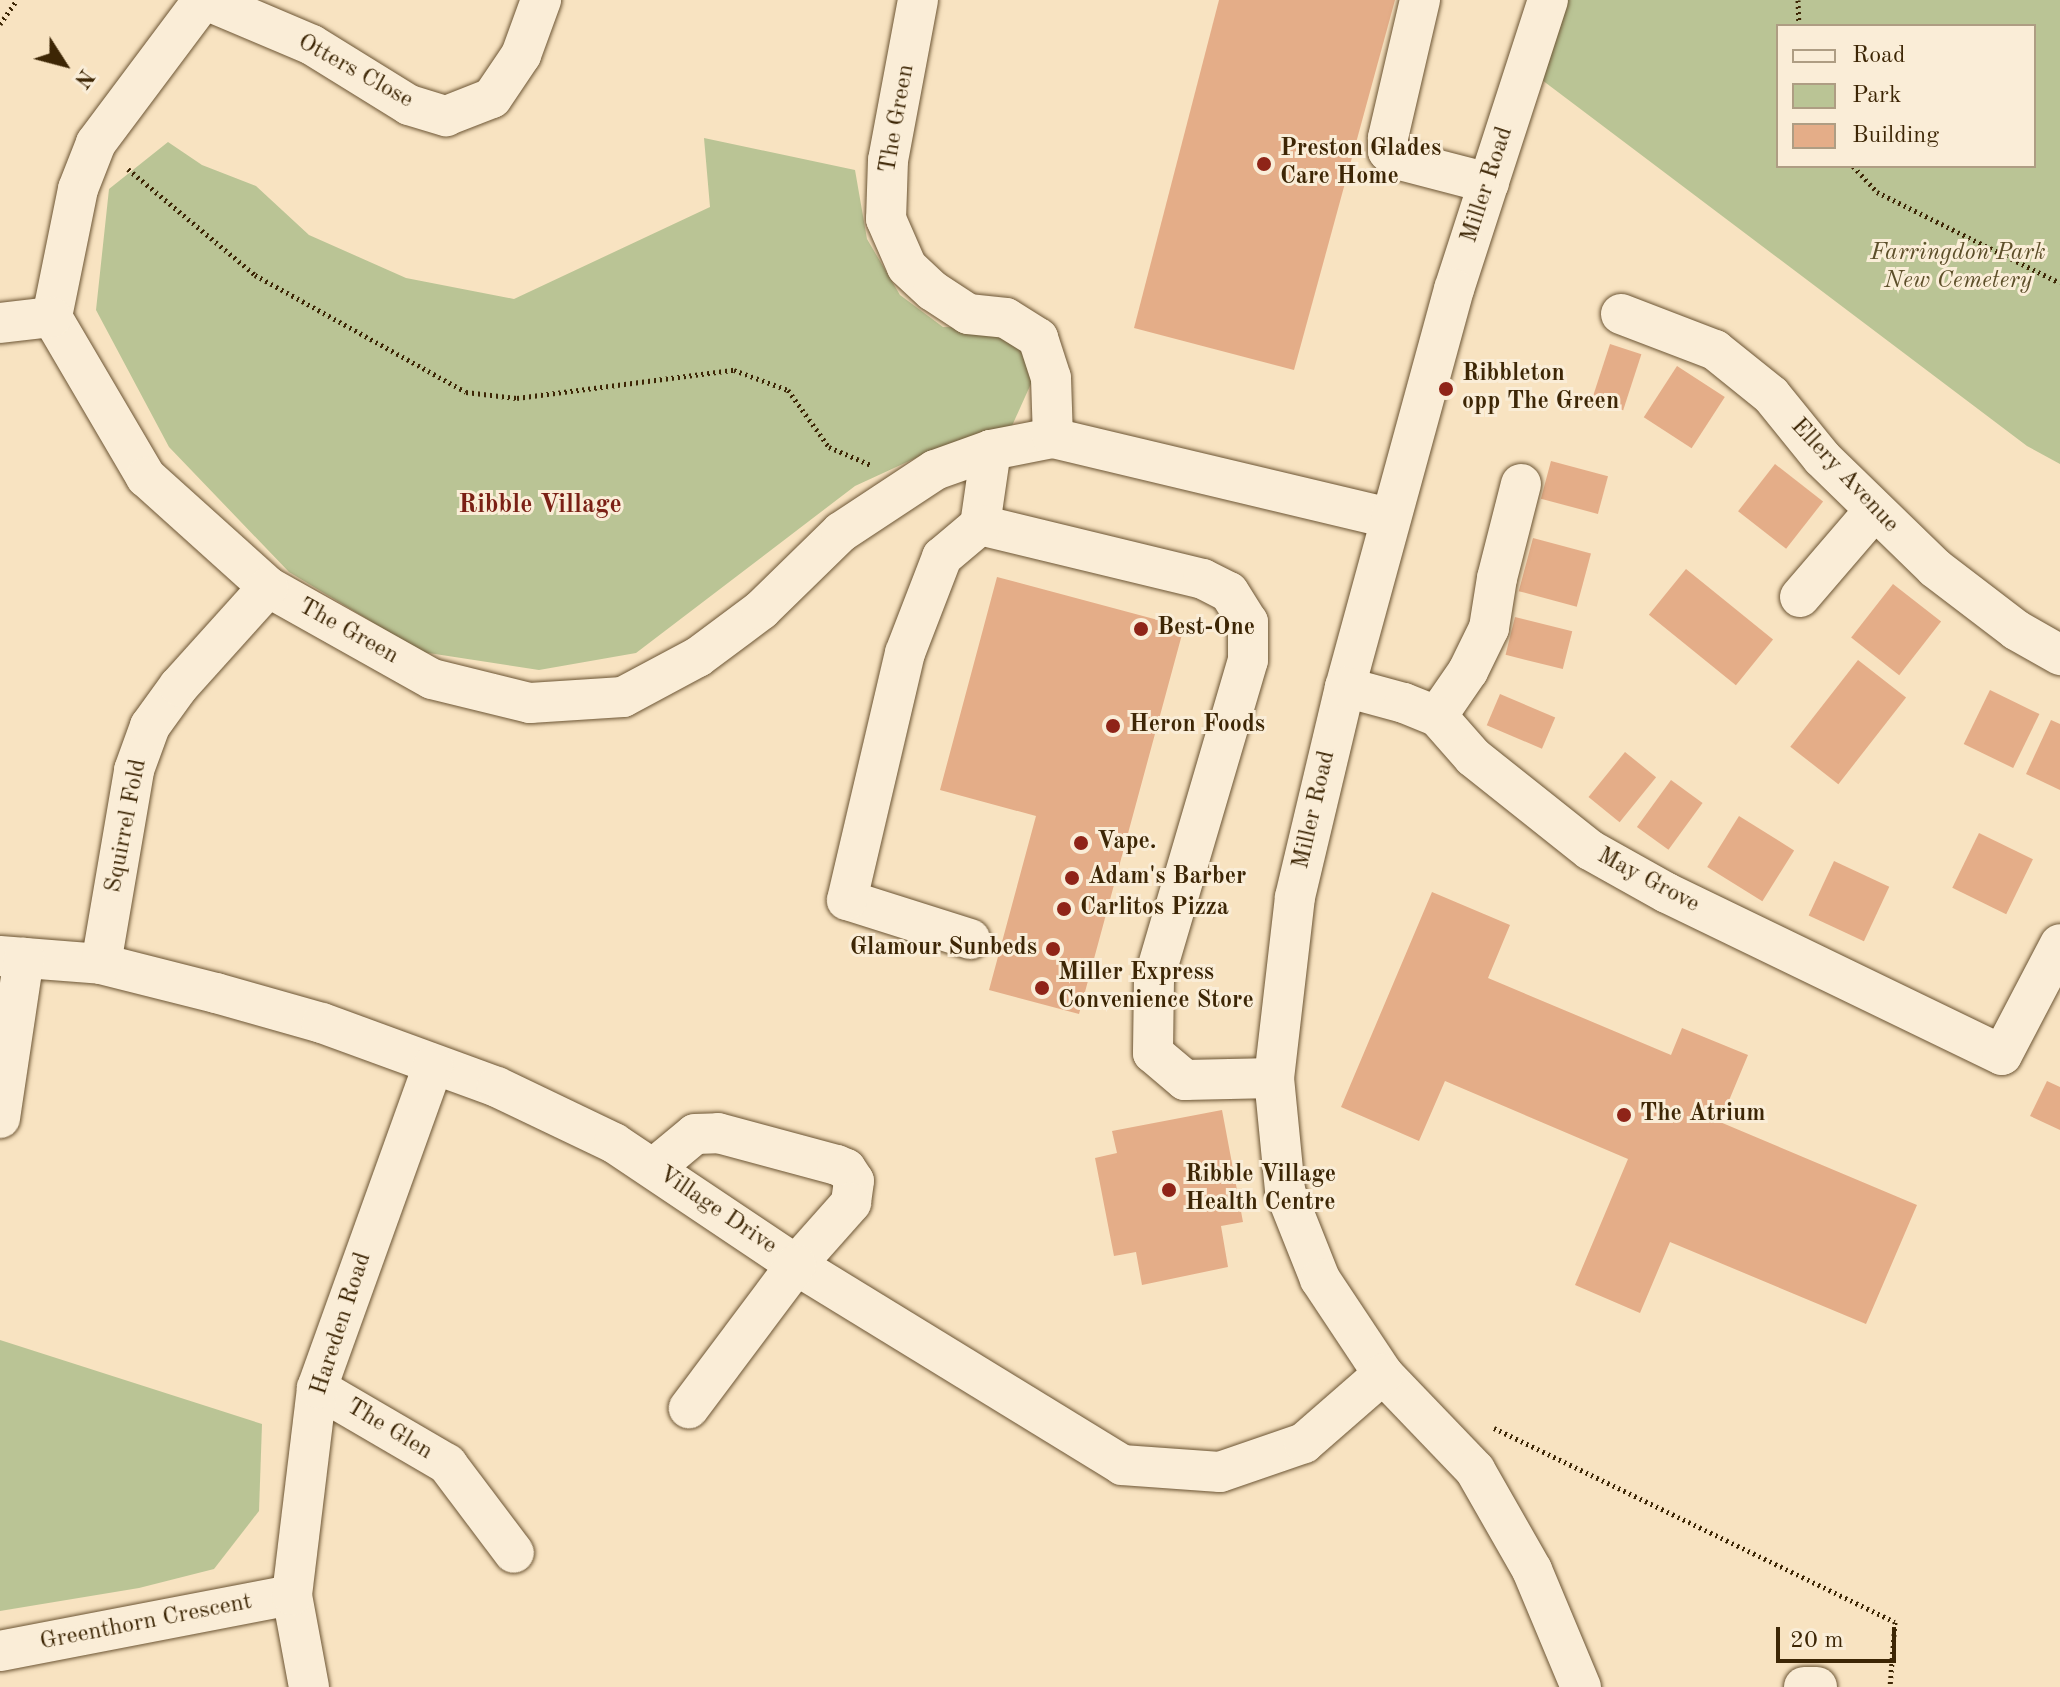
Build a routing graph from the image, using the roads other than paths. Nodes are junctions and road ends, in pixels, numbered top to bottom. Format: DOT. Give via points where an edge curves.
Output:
graph roads {
  1 [pos="204,0"];
  2 [pos="541,0"];
  3 [pos="918,0"];
  4 [pos="1420,0"];
  5 [pos="1548,0"];
  6 [pos="1489,183"];
  7 [pos="1621,314"];
  8 [pos="52,317"];
  9 [pos="0,323"];
  10 [pos="1053,438"];
  11 [pos="991,450"];
  12 [pos="1521,484"];
  13 [pos="1874,511"];
  14 [pos="1390,518"];
  15 [pos="980,525"];
  16 [pos="268,587"];
  17 [pos="1800,597"];
  18 [pos="2060,655"];
  19 [pos="1345,687"];
  20 [pos="1437,716"];
  21 [pos="970,939"];
  22 [pos="2060,944"];
  23 [pos="12,957"];
  24 [pos="101,964"];
  25 [pos="433,1065"];
  26 [pos="1274,1078"];
  27 [pos="0,1118"];
  28 [pos="654,1168"];
  29 [pos="796,1265"];
  30 [pos="1383,1374"];
  31 [pos="317,1388"];
  32 [pos="689,1408"];
  33 [pos="514,1553"];
  34 [pos="292,1595"];
  35 [pos="0,1651"];
  36 [pos="309,1687"];
  37 [pos="1581,1687"];
  38 [pos="1804,1687"];
  39 [pos="1817,1687"];
  1 -- 2 [label="street, Otters Close" via="312,45 409,105 446,116 492,98 521,55"];
  1 -- 8 [label="street" via="96,143 78,189"];
  3 -- 10 [label="street, The Green" via="888,160 886,219 907,267 933,291 968,314 1006,318 1038,338 1051,378"];
  4 -- 6 [label="street" via="1388,151 1396,159"];
  5 -- 6 [label="street, Miller Road"];
  6 -- 14 [label="street, Miller Road"];
  7 -- 13 [label="street, Ellery Avenue" via="1715,350 1771,395"];
  8 -- 9 [label="street"];
  8 -- 16 [label="street, The Green" via="146,477"];
  10 -- 11 [label="street, The Green"];
  10 -- 14 [label="street, The Green"];
  11 -- 15 [label="street"];
  11 -- 16 [label="street, The Green" via="935,470 841,532 761,610 698,657 623,697 530,703 432,679"];
  12 -- 20 [label="street" via="1489,628"];
  13 -- 17 [label="street"];
  13 -- 18 [label="street, Ellery Avenue" via="1935,568 2016,630"];
  14 -- 19 [label="street, Miller Road"];
  15 -- 21 [label="street" via="942,557 905,653 847,900"];
  15 -- 26 [label="street" via="1203,579 1229,592 1248,622 1248,660 1154,979 1153,1053 1185,1080"];
  16 -- 24 [label="street, Squirrel Fold" via="150,726 134,770"];
  19 -- 20 [label="street"];
  19 -- 26 [label="street, Miller Road" via="1295,897"];
  20 -- 22 [label="street, May Grove" via="1473,757 1590,850 1667,893 2002,1055"];
  23 -- 24 [label="street, Village Drive"];
  23 -- 27 [label="street"];
  24 -- 25 [label="street, Village Drive" via="322,1023"];
  25 -- 28 [label="street, Village Drive" via="497,1087"];
  25 -- 31 [label="street, Hareden Road"];
  26 -- 30 [label="street, Miller Road" via="1285,1191 1320,1279"];
  28 -- 29 [label="street, Village Drive"];
  28 -- 29 [label="street" via="686,1139 705,1133 846,1169 854,1181 851,1203"];
  29 -- 30 [label="street, Village Drive" via="1122,1465 1220,1472 1304,1443"];
  29 -- 32 [label="street"];
  30 -- 37 [label="street, Miller Road" via="1475,1470 1532,1570"];
  31 -- 33 [label="street, The Glen" via="447,1464"];
  31 -- 34 [label="street, Hareden Road"];
  34 -- 35 [label="street, Greenthorn Crescent"];
  34 -- 36 [label="street, Hareden Road"];
  38 -- 39 [label="street"];
}
